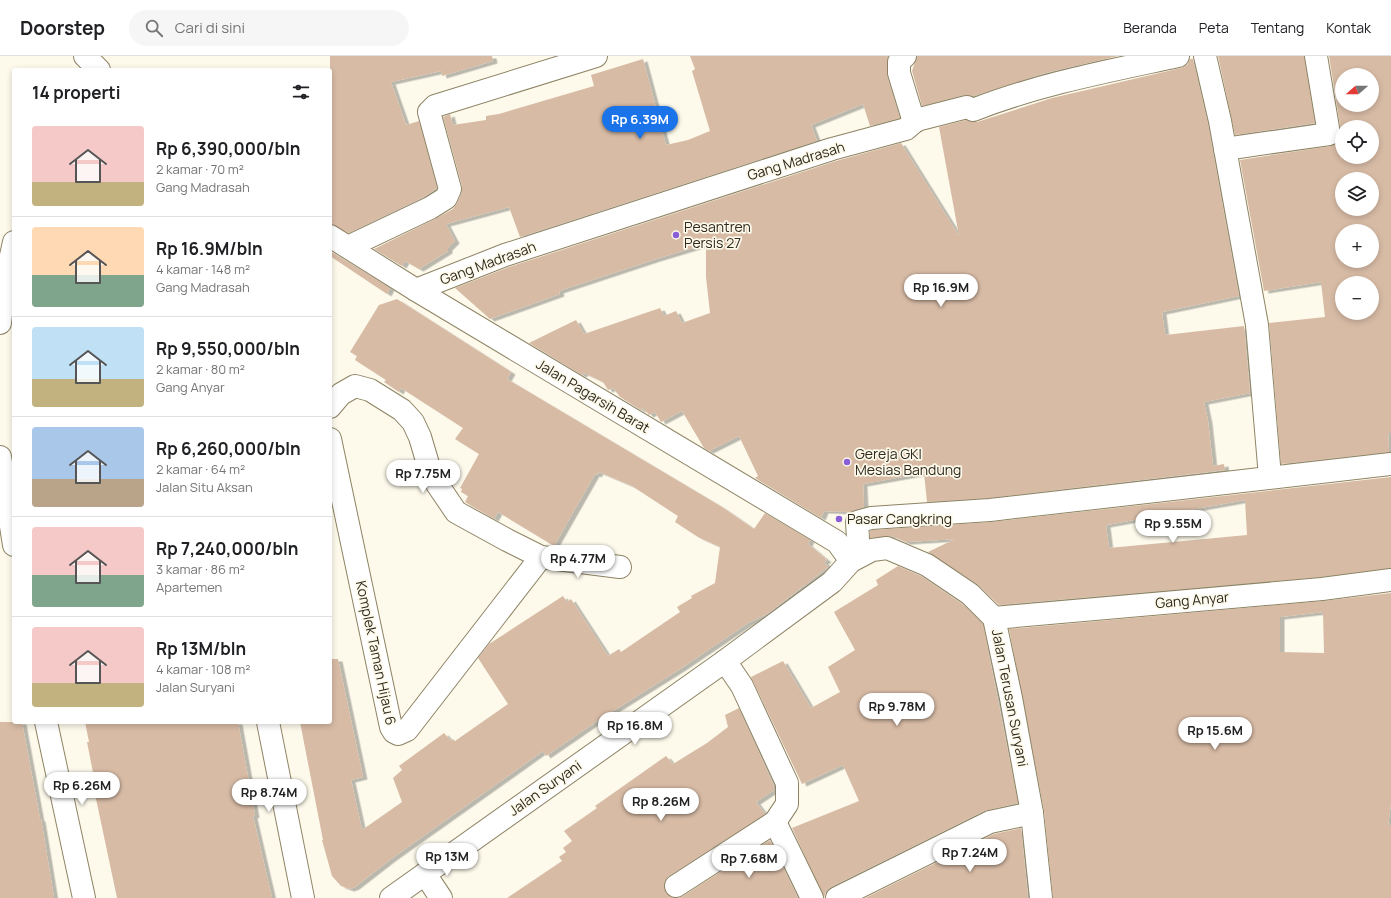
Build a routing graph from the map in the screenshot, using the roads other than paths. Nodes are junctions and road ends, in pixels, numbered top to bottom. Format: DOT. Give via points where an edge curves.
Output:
graph roads {
  1 [pos="596,56"];
  2 [pos="905,56"];
  3 [pos="1178,56"];
  4 [pos="1206,56"];
  5 [pos="1316,56"];
  6 [pos="914,122"];
  7 [pos="1225,149"];
  8 [pos="339,241"];
  9 [pos="12,251"];
  10 [pos="416,290"];
  11 [pos="0,323"];
  12 [pos="332,405"];
  13 [pos="332,448"];
  14 [pos="1391,464"];
  15 [pos="5,465"];
  16 [pos="1270,478"];
  17 [pos="12,527"];
  18 [pos="541,557"];
  19 [pos="855,559"];
  20 [pos="620,567"];
  21 [pos="1391,580"];
  22 [pos="994,618"];
  23 [pos="725,661"];
  24 [pos="46,724"];
  25 [pos="268,724"];
  26 [pos="1032,812"];
  27 [pos="775,822"];
  28 [pos="425,874"];
  29 [pos="676,886"];
  30 [pos="84,898"];
  31 [pos="303,898"];
  32 [pos="391,898"];
  33 [pos="441,898"];
  34 [pos="812,898"];
  35 [pos="837,898"];
  36 [pos="1041,898"];
  1 -- 8 [label="street" via="430,109 450,189 449,194 430,208"];
  2 -- 6 [label="street" via="899,62 899,73"];
  3 -- 6 [label="street, Gang Madrasah" via="1086,76 1008,96 973,110 966,107"];
  4 -- 7 [label="street"];
  5 -- 7 [label="street" via="1329,134"];
  6 -- 10 [label="street, Gang Madrasah" via="906,129 832,149 505,255"];
  7 -- 16 [label="street" via="1257,325"];
  8 -- 10 [label="street, Jalan Pagarsih Barat"];
  9 -- 11 [label="street"];
  10 -- 19 [label="street, Jalan Pagarsih Barat" via="837,542"];
  12 -- 18 [label="street" via="341,394 355,386 370,390 402,410 413,422 437,484 456,512"];
  13 -- 18 [label="street, Komplek Taman Hijau 6" via="389,719 394,732 398,734 407,730"];
  14 -- 16 [label="street"];
  15 -- 17 [label="street"];
  16 -- 19 [label="street" via="990,510 858,520"];
  18 -- 20 [label="street"];
  19 -- 22 [label="street, Jalan Terusan Suryani" via="878,548 887,548 927,565 970,594"];
  19 -- 23 [label="street, Jalan Suryani" via="832,582"];
  21 -- 22 [label="street, Gang Anyar" via="1322,589"];
  22 -- 26 [label="street, Jalan Terusan Suryani"];
  23 -- 27 [label="street" via="742,686 787,783 787,804"];
  23 -- 28 [label="street, Jalan Suryani"];
  24 -- 30 [label="street"];
  25 -- 31 [label="street"];
  26 -- 35 [label="street" via="990,822"];
  26 -- 36 [label="street, Jalan Terusan Suryani"];
  27 -- 29 [label="street"];
  27 -- 34 [label="street"];
  28 -- 32 [label="street, Jalan Suryani"];
  28 -- 33 [label="street"];
}
